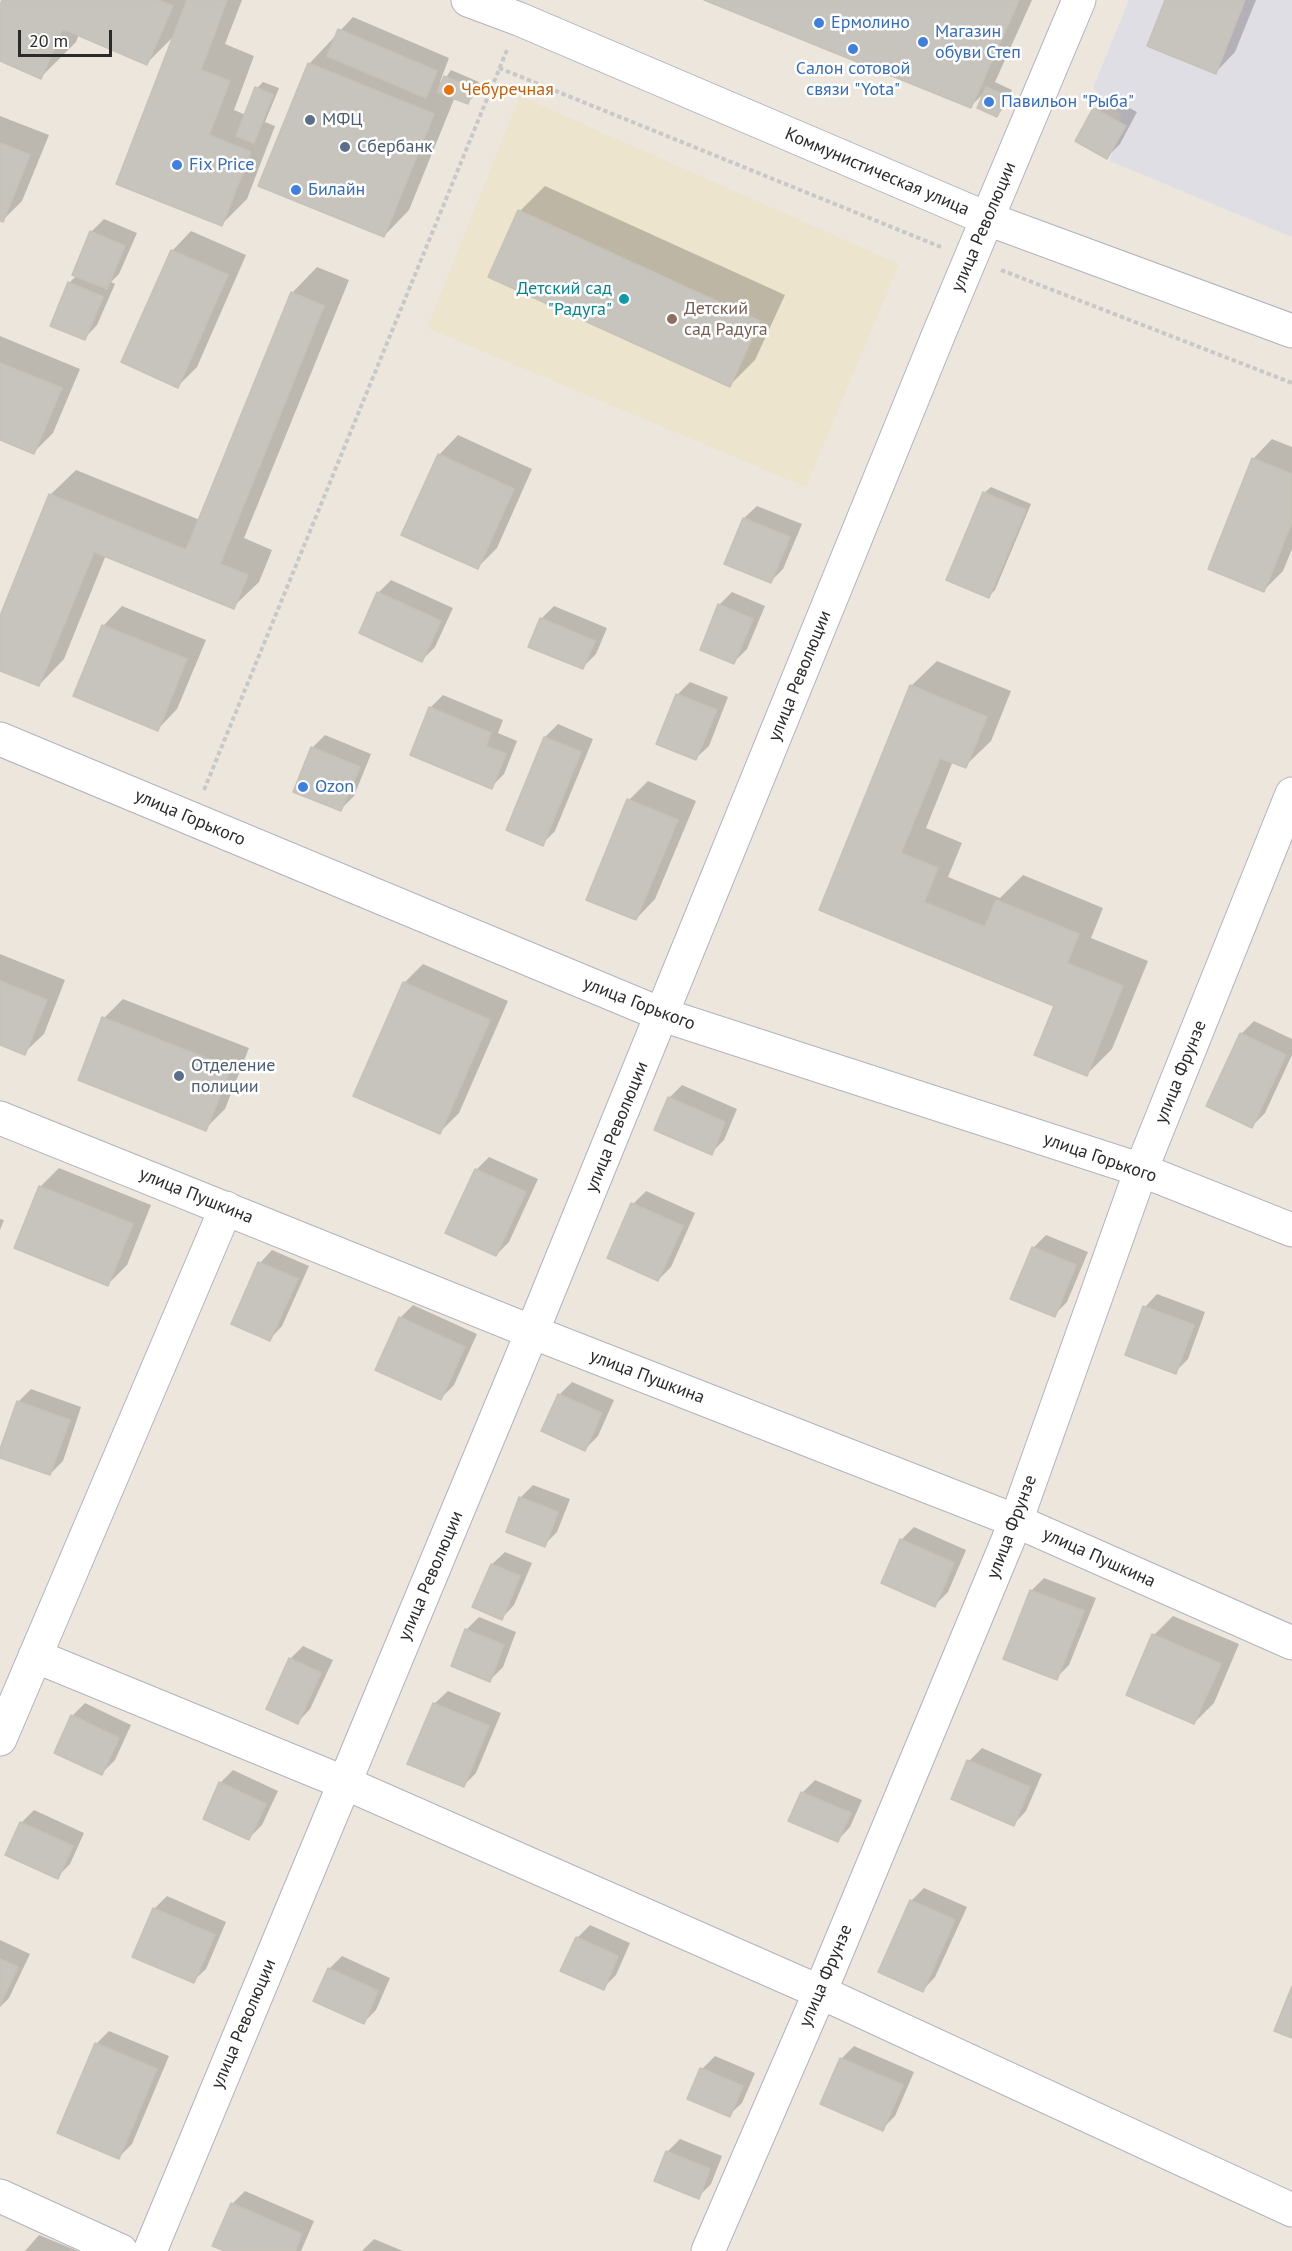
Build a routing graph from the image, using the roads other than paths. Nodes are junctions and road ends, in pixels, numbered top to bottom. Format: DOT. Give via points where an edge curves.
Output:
graph roads {
  1 [pos="468,0"];
  2 [pos="1079,0"];
  3 [pos="523,9"];
  4 [pos="988,219"];
  5 [pos="1292,331"];
  6 [pos="0,739"];
  7 [pos="1292,794"];
  8 [pos="663,1015"];
  9 [pos="0,1118"];
  10 [pos="1141,1170"];
  11 [pos="226,1208"];
  12 [pos="1292,1230"];
  13 [pos="532,1332"];
  14 [pos="1016,1521"];
  15 [pos="1292,1643"];
  16 [pos="35,1656"];
  17 [pos="0,1739"];
  18 [pos="345,1783"];
  19 [pos="820,1992"];
  20 [pos="0,2196"];
  21 [pos="1292,2210"];
  22 [pos="121,2251"];
  23 [pos="150,2251"];
  24 [pos="708,2251"];
  1 -- 3 [label="street, Коммунистическая улица"];
  2 -- 4 [label="street, улица Революции"];
  3 -- 4 [label="street, Коммунистическая улица"];
  4 -- 5 [label="street, Коммунистическая улица"];
  4 -- 8 [label="street, улица Революции"];
  6 -- 8 [label="street, улица Горького"];
  7 -- 10 [label="street, улица Фрунзе"];
  8 -- 10 [label="street, улица Горького"];
  8 -- 13 [label="street, улица Революции"];
  9 -- 11 [label="street, улица Пушкина"];
  10 -- 12 [label="street, улица Горького"];
  10 -- 14 [label="street, улица Фрунзе"];
  11 -- 13 [label="street, улица Пушкина"];
  11 -- 16 [label="street"];
  13 -- 14 [label="street, улица Пушкина"];
  13 -- 18 [label="street, улица Революции"];
  14 -- 15 [label="street, улица Пушкина"];
  14 -- 19 [label="street, улица Фрунзе"];
  16 -- 17 [label="street"];
  16 -- 18 [label="street"];
  18 -- 19 [label="street"];
  18 -- 23 [label="street, улица Революции"];
  19 -- 21 [label="street"];
  19 -- 24 [label="street, улица Фрунзе"];
  20 -- 22 [label="street"];
}
